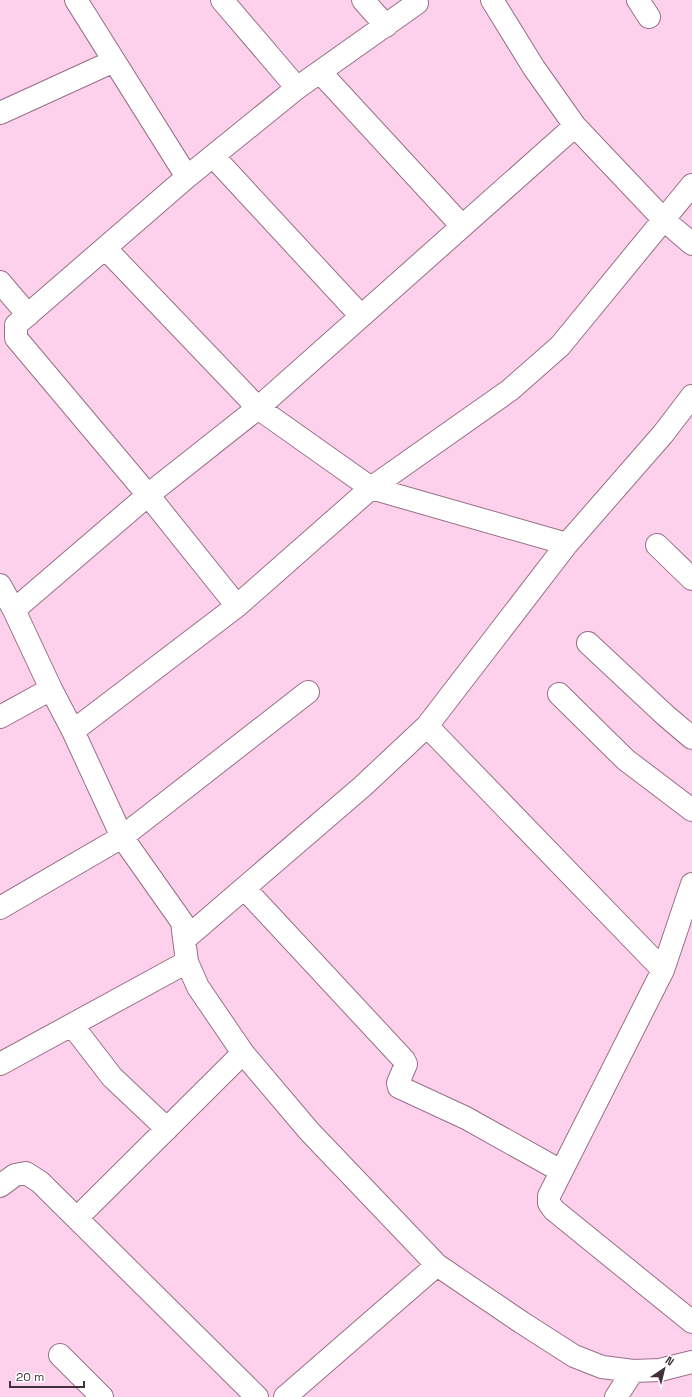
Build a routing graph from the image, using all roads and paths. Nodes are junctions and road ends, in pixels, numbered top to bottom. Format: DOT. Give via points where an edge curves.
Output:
graph roads {
  1 [pos="76,0"];
  2 [pos="222,0"];
  3 [pos="363,0"];
  4 [pos="492,0"];
  5 [pos="417,3"];
  6 [pos="386,26"];
  7 [pos="114,61"];
  8 [pos="320,72"];
  9 [pos="297,88"];
  10 [pos="0,113"];
  11 [pos="575,126"];
  12 [pos="213,156"];
  13 [pos="187,177"];
  14 [pos="692,185"];
  15 [pos="664,220"];
  16 [pos="462,226"];
  17 [pos="692,244"];
  18 [pos="105,248"];
  19 [pos="0,282"];
  20 [pos="28,315"];
  21 [pos="361,316"];
  22 [pos="692,396"];
  23 [pos="258,408"];
  24 [pos="371,488"];
  25 [pos="148,495"];
  26 [pos="567,544"];
  27 [pos="657,545"];
  28 [pos="692,579"];
  29 [pos="0,585"];
  30 [pos="237,606"];
  31 [pos="14,610"];
  32 [pos="588,643"];
  33 [pos="51,689"];
  34 [pos="308,692"];
  35 [pos="559,694"];
  36 [pos="0,717"];
  37 [pos="427,726"];
  38 [pos="73,731"];
  39 [pos="692,738"];
  40 [pos="692,810"];
  41 [pos="122,836"];
  42 [pos="692,884"];
  43 [pos="245,889"];
  44 [pos="0,908"];
  45 [pos="185,939"];
  46 [pos="187,962"];
  47 [pos="663,970"];
  48 [pos="72,1025"];
  49 [pos="243,1053"];
  50 [pos="0,1064"];
  51 [pos="167,1129"];
  52 [pos="561,1171"];
  53 [pos="0,1186"];
  54 [pos="77,1218"];
  55 [pos="437,1265"];
  56 [pos="692,1322"];
  57 [pos="60,1355"];
  58 [pos="692,1362"];
  59 [pos="633,1371"];
  60 [pos="92,1394"];
  61 [pos="258,1397"];
  62 [pos="285,1397"];
  63 [pos="616,1397"];
  1 -- 7 [label="street"];
  2 -- 9 [label="street"];
  3 -- 6 [label="street"];
  4 -- 11 [label="street" via="534,68"];
  5 -- 6 [label="street"];
  6 -- 8 [label="street"];
  7 -- 10 [label="street"];
  7 -- 13 [label="street"];
  8 -- 9 [label="street"];
  8 -- 16 [label="street"];
  9 -- 12 [label="street"];
  11 -- 15 [label="street"];
  11 -- 16 [label="street"];
  12 -- 13 [label="street"];
  12 -- 21 [label="street"];
  13 -- 18 [label="street"];
  14 -- 15 [label="street"];
  15 -- 17 [label="street"];
  15 -- 24 [label="street" via="560,346 510,390"];
  16 -- 21 [label="street"];
  18 -- 20 [label="street"];
  18 -- 23 [label="street"];
  19 -- 20 [label="street"];
  20 -- 25 [label="street" via="16,325 16,338"];
  21 -- 23 [label="street"];
  22 -- 26 [label="street" via="663,434"];
  23 -- 24 [label="street"];
  23 -- 25 [label="street"];
  24 -- 26 [label="street"];
  24 -- 30 [label="street"];
  25 -- 30 [label="street"];
  25 -- 31 [label="street"];
  26 -- 37 [label="street"];
  27 -- 28 [label="street"];
  29 -- 31 [label="street"];
  30 -- 38 [label="street"];
  31 -- 33 [label="street"];
  32 -- 39 [label="street"];
  33 -- 36 [label="street"];
  33 -- 38 [label="street"];
  34 -- 41 [label="street"];
  35 -- 40 [label="street" via="626,760"];
  37 -- 43 [label="street"];
  37 -- 47 [label="street"];
  38 -- 41 [label="street"];
  41 -- 44 [label="street"];
  41 -- 45 [label="street" via="182,922"];
  42 -- 47 [label="street"];
  43 -- 45 [label="street"];
  43 -- 52 [label="street" via="404,1060 406,1064 399,1086 466,1118"];
  45 -- 46 [label="street"];
  46 -- 48 [label="street"];
  46 -- 49 [label="street" via="198,987"];
  47 -- 52 [label="street"];
  48 -- 50 [label="street"];
  48 -- 51 [label="street" via="112,1077"];
  49 -- 51 [label="street"];
  49 -- 55 [label="street" via="309,1131"];
  51 -- 54 [label="street"];
  52 -- 56 [label="street" via="549,1196 549,1203 554,1210"];
  53 -- 54 [label="street" via="14,1175 26,1173 40,1182"];
  54 -- 61 [label="street"];
  55 -- 59 [label="street" via="574,1356 602,1367"];
  55 -- 62 [label="street"];
  57 -- 60 [label="street"];
  58 -- 59 [label="street" via="660,1370"];
  59 -- 63 [label="street"];
}
